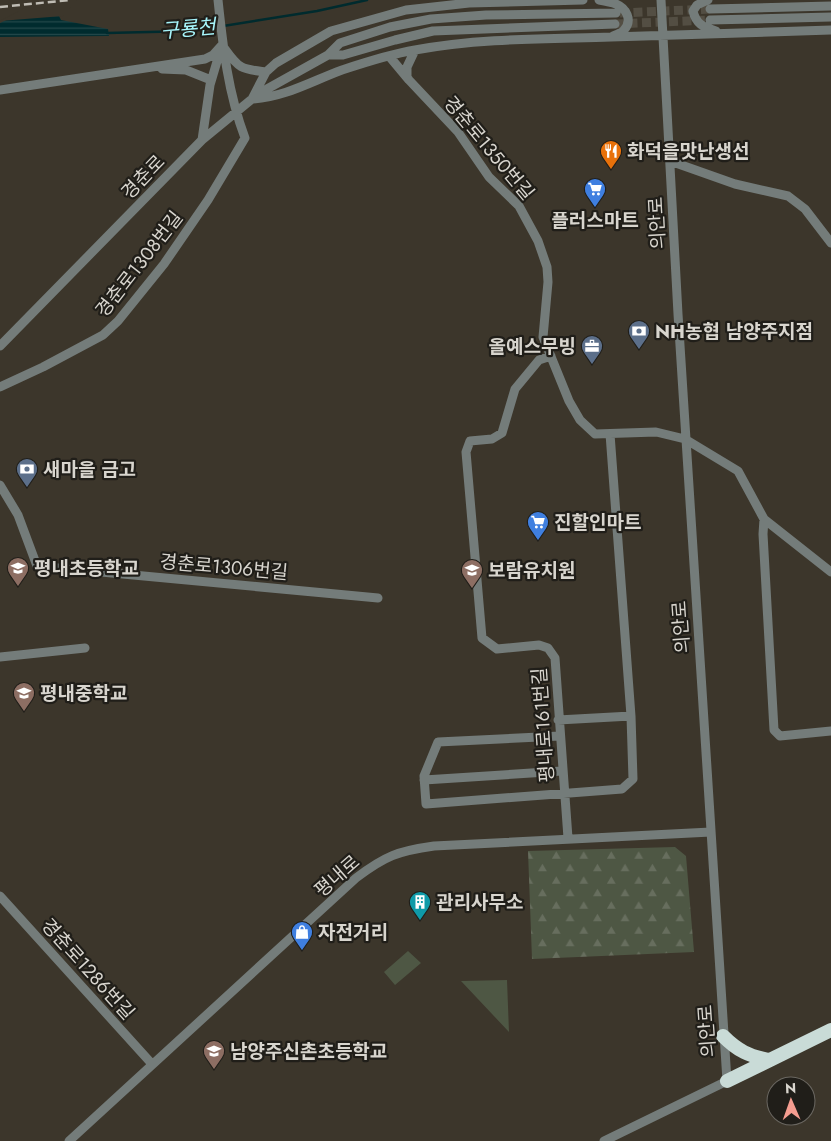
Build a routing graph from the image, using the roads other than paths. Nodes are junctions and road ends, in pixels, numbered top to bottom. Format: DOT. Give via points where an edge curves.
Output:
graph roads {
  1 [pos="583,0"];
  2 [pos="599,0"];
  3 [pos="661,0"];
  4 [pos="218,4"];
  5 [pos="709,5"];
  6 [pos="831,6"];
  7 [pos="616,13"];
  8 [pos="831,17"];
  9 [pos="710,20"];
  10 [pos="615,24"];
  11 [pos="831,30"];
  12 [pos="720,33"];
  13 [pos="662,35"];
  14 [pos="611,37"];
  15 [pos="222,40"];
  16 [pos="415,50"];
  17 [pos="328,55"];
  18 [pos="389,56"];
  19 [pos="137,69"];
  20 [pos="266,72"];
  21 [pos="407,77"];
  22 [pos="211,80"];
  23 [pos="0,90"];
  24 [pos="252,100"];
  25 [pos="236,112"];
  26 [pos="202,140"];
  27 [pos="670,161"];
  28 [pos="831,243"];
  29 [pos="0,346"];
  30 [pos="550,356"];
  31 [pos="0,387"];
  32 [pos="610,434"];
  33 [pos="686,438"];
  34 [pos="0,485"];
  35 [pos="764,518"];
  36 [pos="831,572"];
  37 [pos="378,598"];
  38 [pos="84,648"];
  39 [pos="0,657"];
  40 [pos="630,716"];
  41 [pos="558,720"];
  42 [pos="831,731"];
  43 [pos="560,736"];
  44 [pos="562,771"];
  45 [pos="424,780"];
  46 [pos="564,795"];
  47 [pos="711,832"];
  48 [pos="568,838"];
  49 [pos="0,896"];
  50 [pos="831,1030"];
  51 [pos="723,1036"];
  52 [pos="769,1060"];
  53 [pos="152,1064"];
  54 [pos="727,1081"];
  55 [pos="69,1141"];
  56 [pos="604,1141"];
  1 -- 20 [label="street" via="469,3 406,10 331,31"];
  2 -- 14 [label="street" via="616,4 628,15 624,31"];
  3 -- 13 [label="street, 의안로"];
  4 -- 15 [label="street"];
  5 -- 6 [label="street"];
  5 -- 12 [label="street" via="697,5 693,11 695,20"];
  7 -- 17 [label="street, 경춘로" via="431,19 390,27 340,43"];
  8 -- 9 [label="street"];
  10 -- 17 [label="street, 경춘로" via="433,31 343,55"];
  11 -- 12 [label="street"];
  12 -- 13 [label="street"];
  13 -- 14 [label="street"];
  13 -- 27 [label="street, 의안로"];
  14 -- 16 [label="street" via="536,38"];
  15 -- 19 [label="street" via="213,55 205,59"];
  15 -- 20 [label="street" via="236,65 245,70"];
  15 -- 22 [label="street"];
  15 -- 25 [label="street"];
  16 -- 18 [label="street"];
  16 -- 21 [label="street" via="407,67"];
  17 -- 24 [label="street, 경춘로"];
  18 -- 21 [label="street, 경춘로1350번길"];
  18 -- 24 [label="street" via="342,70 290,92"];
  19 -- 22 [label="street" via="174,68"];
  19 -- 23 [label="street"];
  20 -- 24 [label="street"];
  21 -- 30 [label="street, 경춘로1350번길" via="458,132 489,177 519,206 538,242 547,267 543,337"];
  22 -- 26 [label="street"];
  24 -- 25 [label="street, 경춘로"];
  25 -- 26 [label="street, 경춘로"];
  25 -- 31 [label="street, 경춘로1308번길" via="245,138 164,264 118,321 103,335"];
  26 -- 29 [label="street, 경춘로"];
  27 -- 28 [label="street" via="735,184 788,196 805,209"];
  27 -- 33 [label="street, 의안로"];
  30 -- 32 [label="street, 경춘로1350번길" via="580,420 595,434"];
  30 -- 41 [label="street, 평내로161번길" via="539,360 515,389 502,433 492,439 470,441 466,452 482,638 497,649 539,645 548,648 554,658"];
  32 -- 33 [label="street, 경춘로1350번길" via="656,432"];
  32 -- 40 [label="street"];
  33 -- 35 [label="street" via="738,471"];
  33 -- 47 [label="street, 의안로"];
  34 -- 37 [label="street, 경춘로1306번길" via="18,515 37,566"];
  35 -- 36 [label="street"];
  35 -- 42 [label="street" via="774,730 780,736"];
  38 -- 39 [label="street"];
  40 -- 41 [label="street"];
  40 -- 46 [label="street" via="633,779 622,789"];
  41 -- 43 [label="street, 평내로161번길"];
  43 -- 44 [label="street, 평내로161번길"];
  43 -- 45 [label="street" via="438,742"];
  44 -- 45 [label="street"];
  44 -- 46 [label="street, 평내로161번길"];
  45 -- 46 [label="street" via="426,804"];
  46 -- 48 [label="street, 평내로161번길"];
  47 -- 48 [label="street, 평내로"];
  47 -- 51 [label="street, 의안로"];
  48 -- 53 [label="street, 평내로" via="434,846 390,855 356,878"];
  49 -- 53 [label="street, 경춘로1286번길"];
  50 -- 52 [label="highway"];
  51 -- 52 [label="highway" via="752,1057"];
  51 -- 54 [label="street, 의안로"];
  52 -- 54 [label="highway"];
  53 -- 55 [label="street, 평내로"];
  54 -- 56 [label="street, 의안로"];
}
